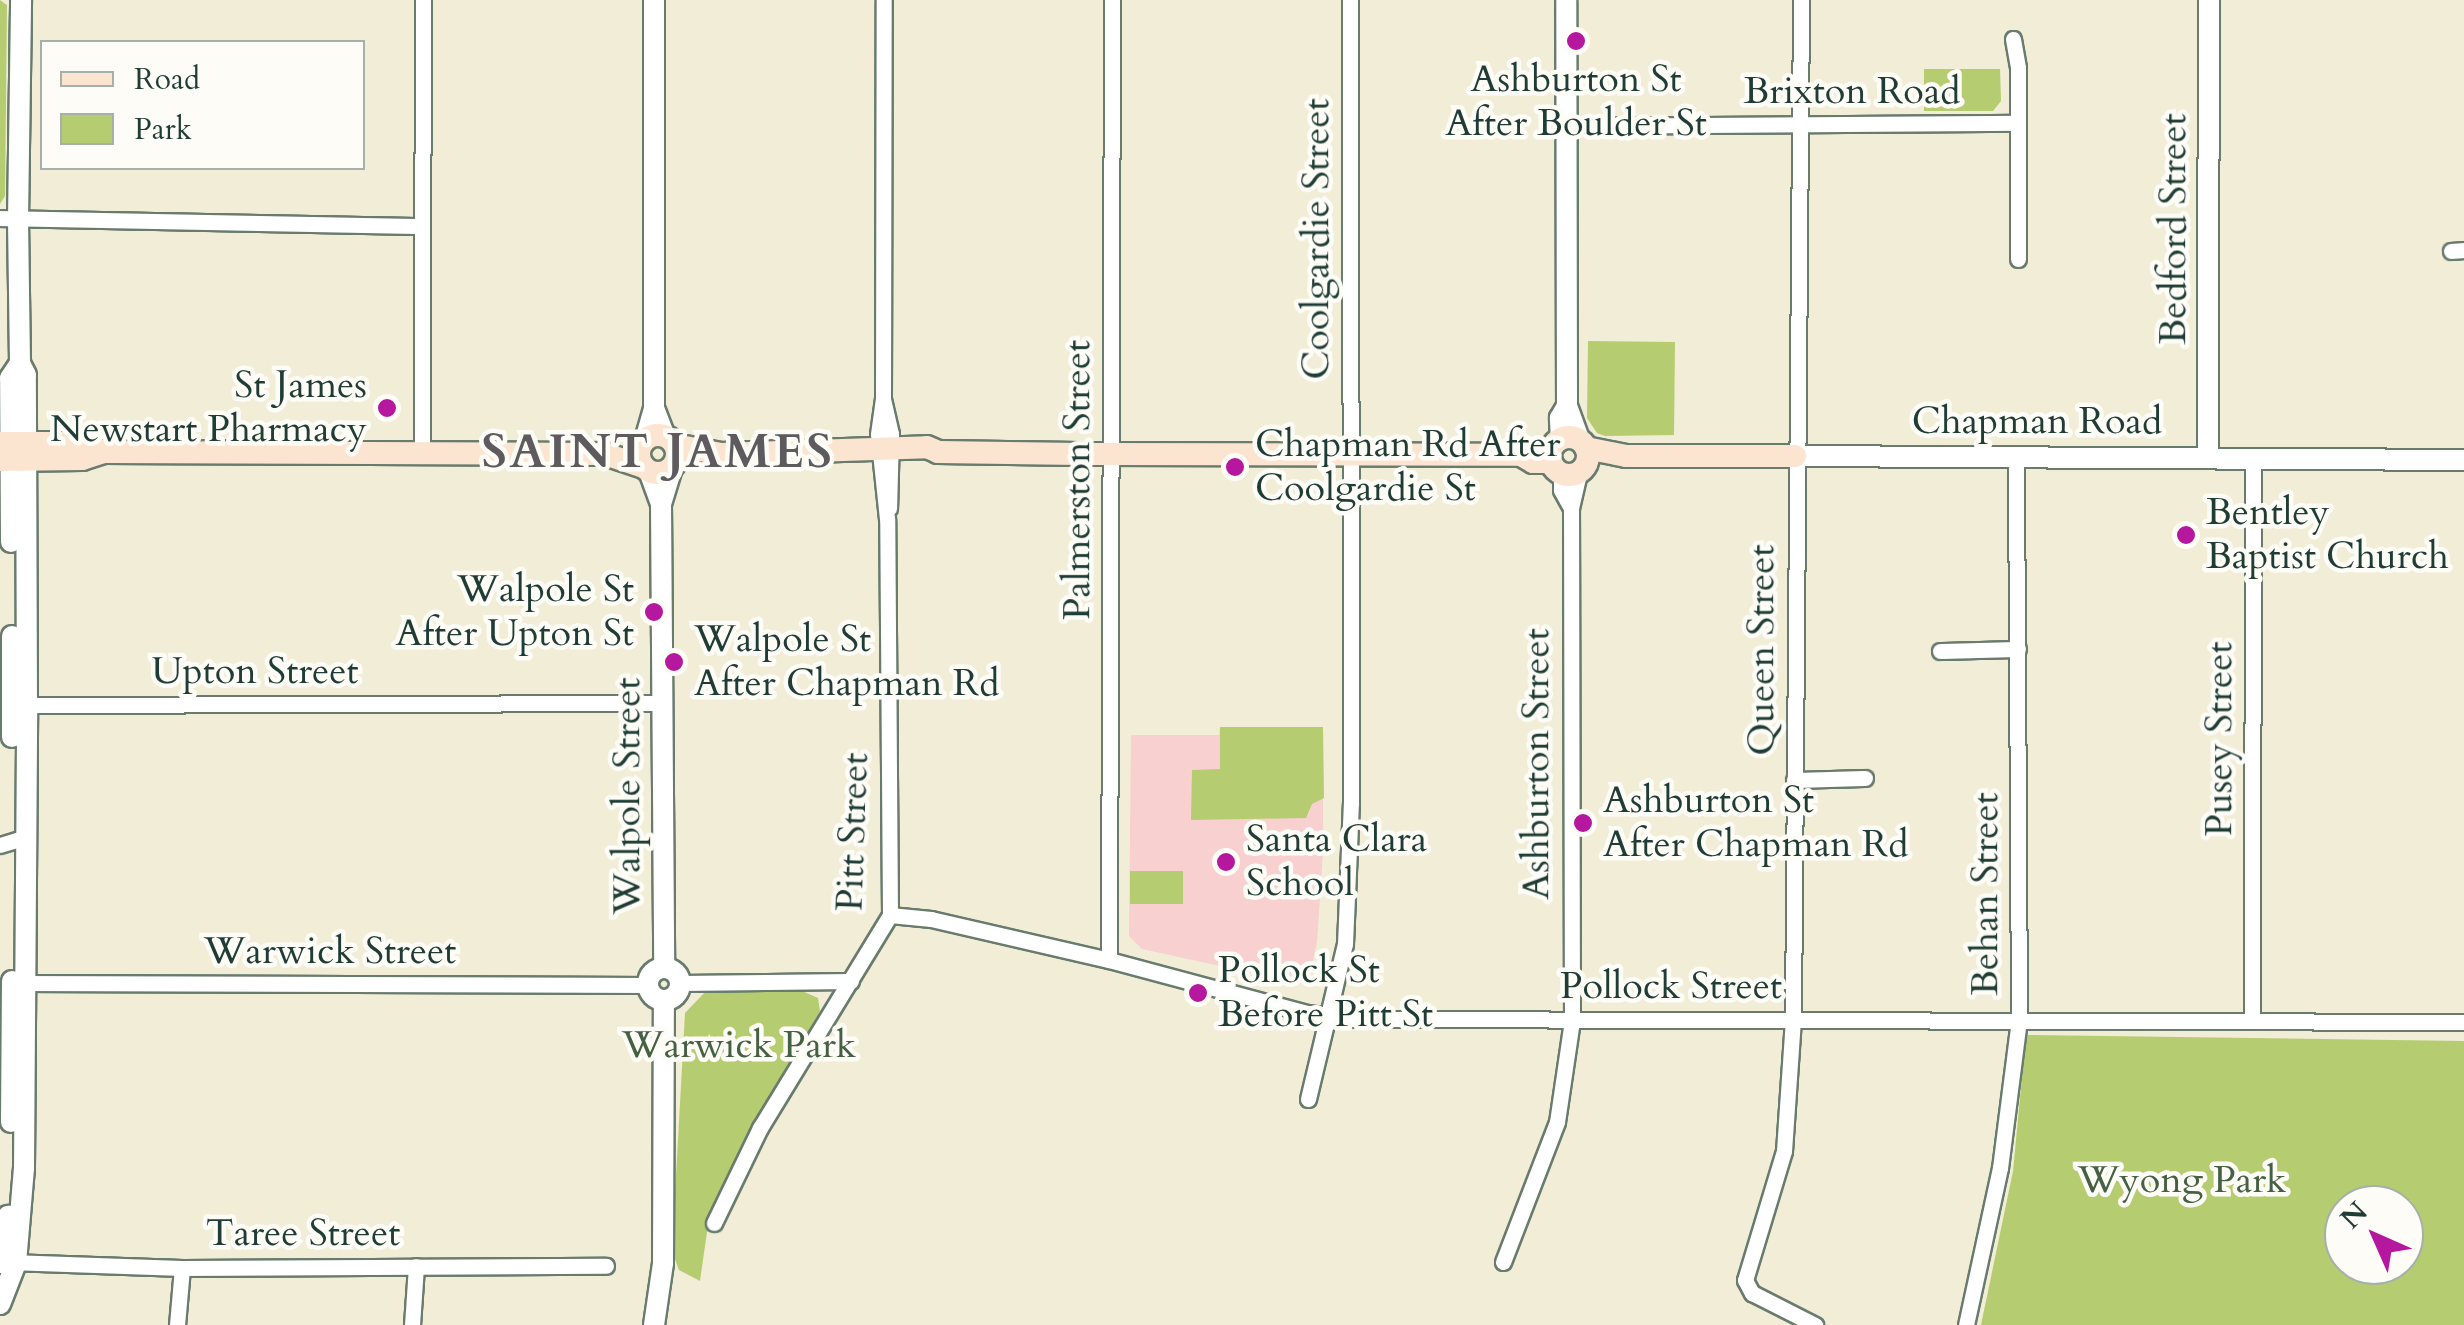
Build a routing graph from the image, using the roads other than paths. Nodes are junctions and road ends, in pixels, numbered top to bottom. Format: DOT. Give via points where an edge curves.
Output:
graph roads {
  1 [pos="21,0"];
  2 [pos="422,0"];
  3 [pos="654,0"];
  4 [pos="884,0"];
  5 [pos="1112,0"];
  6 [pos="1350,0"];
  7 [pos="1566,0"];
  8 [pos="1801,0"];
  9 [pos="2209,0"];
  10 [pos="2013,39"];
  11 [pos="2018,123"];
  12 [pos="1800,125"];
  13 [pos="1566,126"];
  14 [pos="9,220"];
  15 [pos="421,226"];
  16 [pos="2018,259"];
  17 [pos="11,452"];
  18 [pos="422,453"];
  19 [pos="885,453"];
  20 [pos="658,454"];
  21 [pos="1110,454"];
  22 [pos="1350,455"];
  23 [pos="1570,456"];
  24 [pos="1795,456"];
  25 [pos="2016,457"];
  26 [pos="2208,458"];
  27 [pos="2252,458"];
  28 [pos="2459,458"];
  29 [pos="2018,649"];
  30 [pos="1940,650"];
  31 [pos="12,669"];
  32 [pos="664,703"];
  33 [pos="27,705"];
  34 [pos="1865,778"];
  35 [pos="1794,780"];
  36 [pos="11,841"];
  37 [pos="890,916"];
  38 [pos="1109,960"];
  39 [pos="664,968"];
  40 [pos="851,981"];
  41 [pos="19,983"];
  42 [pos="681,984"];
  43 [pos="648,985"];
  44 [pos="664,1000"];
  45 [pos="1330,1017"];
  46 [pos="1793,1019"];
  47 [pos="1572,1020"];
  48 [pos="2019,1020"];
  49 [pos="2252,1020"];
  50 [pos="2464,1022"];
  51 [pos="11,1081"];
  52 [pos="1308,1098"];
  53 [pos="714,1223"];
  54 [pos="5,1262"];
  55 [pos="1503,1262"];
  56 [pos="416,1266"];
  57 [pos="606,1266"];
  58 [pos="182,1268"];
  59 [pos="0,1304"];
  60 [pos="177,1325"];
  61 [pos="412,1325"];
  62 [pos="654,1325"];
  63 [pos="1815,1325"];
  64 [pos="1966,1325"];
  1 -- 14 [label="street"];
  2 -- 15 [label="street"];
  3 -- 20 [label="street"];
  4 -- 19 [label="street, Pitt Street"];
  5 -- 21 [label="street, Palmerston Street"];
  6 -- 22 [label="street, Coolgardie Street"];
  7 -- 13 [label="street, Ashburton Street"];
  8 -- 12 [label="street, Queen Street"];
  9 -- 26 [label="street, Bedford Street"];
  10 -- 11 [label="street"];
  11 -- 12 [label="street, Brixton Road"];
  11 -- 16 [label="street"];
  12 -- 13 [label="street, Brixton Road"];
  12 -- 24 [label="street, Queen Street"];
  13 -- 23 [label="street, Ashburton Street" via="1567,406 1560,418"];
  14 -- 15 [label="street"];
  14 -- 17 [label="street" via="26,376"];
  15 -- 18 [label="street"];
  17 -- 18 [label="main road, Chapman Road" via="84,443 103,452"];
  17 -- 31 [label="street"];
  18 -- 20 [label="main road, Chapman Road"];
  19 -- 20 [label="main road, Chapman Road"];
  19 -- 21 [label="main road, Chapman Road"];
  19 -- 37 [label="street, Pitt Street"];
  20 -- 32 [label="street, Walpole Street"];
  21 -- 22 [label="main road, Chapman Road"];
  21 -- 38 [label="street, Palmerston Street"];
  22 -- 23 [label="main road, Chapman Road" via="1520,455 1533,462"];
  22 -- 45 [label="street, Coolgardie Street" via="1351,803 1345,944"];
  23 -- 24 [label="main road, Chapman Road"];
  23 -- 47 [label="street, Ashburton Street" via="1561,490 1571,508"];
  24 -- 25 [label="street, Chapman Road"];
  24 -- 35 [label="street, Queen Street"];
  25 -- 26 [label="street, Chapman Road"];
  25 -- 29 [label="street, Behan Street"];
  26 -- 27 [label="street, Chapman Road"];
  27 -- 28 [label="street, Chapman Road"];
  27 -- 49 [label="street, Pusey Street"];
  29 -- 30 [label="street"];
  29 -- 48 [label="street, Behan Street"];
  31 -- 33 [label="street"];
  31 -- 36 [label="street"];
  32 -- 33 [label="street, Upton Street"];
  32 -- 39 [label="street, Walpole Street"];
  33 -- 36 [label="street"];
  34 -- 35 [label="street"];
  35 -- 46 [label="street, Queen Street"];
  36 -- 41 [label="street"];
  37 -- 38 [label="street, Pollock Street" via="931,919"];
  37 -- 40 [label="street, Pitt Street"];
  38 -- 45 [label="street, Pollock Street"];
  39 -- 42 [label="street" via="678,974"];
  39 -- 43 [label="street" via="653,972"];
  40 -- 42 [label="street"];
  40 -- 53 [label="street, Pitt Street" via="760,1128"];
  41 -- 43 [label="street, Warwick Street"];
  41 -- 51 [label="street"];
  42 -- 44 [label="street" via="676,996"];
  43 -- 44 [label="street"];
  44 -- 62 [label="street" via="664,1234"];
  45 -- 47 [label="street, Pollock Street"];
  45 -- 52 [label="street, Coolgardie Street"];
  46 -- 47 [label="street, Pollock Street"];
  46 -- 48 [label="street, Pollock Street"];
  46 -- 63 [label="street, Queen Street" via="1784,1152 1745,1280 1752,1293"];
  47 -- 55 [label="street, Ashburton Street" via="1557,1122"];
  48 -- 49 [label="street, Pollock Street"];
  48 -- 64 [label="street, Behan Street" via="2000,1168"];
  49 -- 50 [label="street, Pollock Street"];
  51 -- 54 [label="street" via="23,1204"];
  54 -- 58 [label="street, Taree Street"];
  54 -- 59 [label="street"];
  56 -- 57 [label="street, Taree Street"];
  56 -- 58 [label="street, Taree Street"];
  56 -- 61 [label="street"];
  58 -- 60 [label="street"];
}
